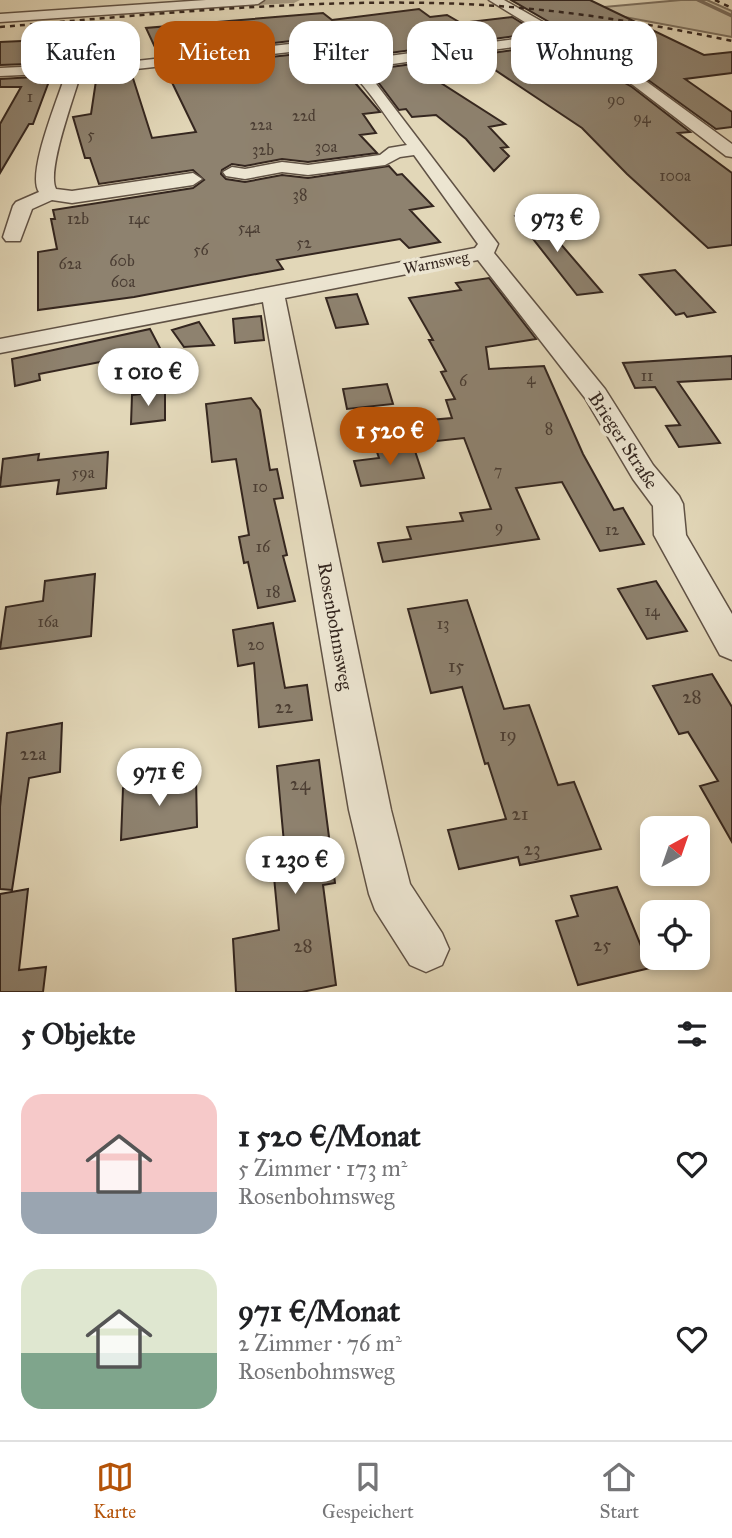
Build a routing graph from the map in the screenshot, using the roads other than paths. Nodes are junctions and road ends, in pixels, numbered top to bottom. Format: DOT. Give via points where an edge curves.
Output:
graph roads {
  1 [pos="258,0"];
  2 [pos="495,0"];
  3 [pos="125,4"];
  4 [pos="0,18"];
  5 [pos="531,21"];
  6 [pos="511,44"];
  7 [pos="289,48"];
  8 [pos="393,60"];
  9 [pos="140,63"];
  10 [pos="21,71"];
  11 [pos="0,72"];
  12 [pos="70,84"];
  13 [pos="369,84"];
  14 [pos="641,84"];
  15 [pos="419,149"];
  16 [pos="732,152"];
  17 [pos="232,172"];
  18 [pos="194,179"];
  19 [pos="50,194"];
  20 [pos="13,237"];
  21 [pos="483,253"];
  22 [pos="273,293"];
  23 [pos="0,345"];
  24 [pos="732,645"];
  25 [pos="426,949"];
  1 -- 3 [label="street"];
  2 -- 5 [label="street"];
  3 -- 4 [label="street"];
  6 -- 8 [label="street"];
  7 -- 9 [label="street"];
  10 -- 11 [label="street"];
  12 -- 19 [label="street" via="45,167 44,186"];
  13 -- 15 [label="street, Warnsweg"];
  14 -- 16 [label="street"];
  15 -- 17 [label="street" via="395,152 385,160 308,170 282,167"];
  15 -- 21 [label="street, Warnsweg" via="488,244"];
  18 -- 19 [label="street" via="72,197"];
  19 -- 20 [label="street" via="23,206"];
  21 -- 22 [label="street, Warnsweg"];
  21 -- 24 [label="street, Brieger Straße" via="596,395 668,505 670,535"];
  22 -- 23 [label="street, Warnsweg"];
  22 -- 25 [label="street, Rosenbohmsweg" via="370,810 391,894"];
}
